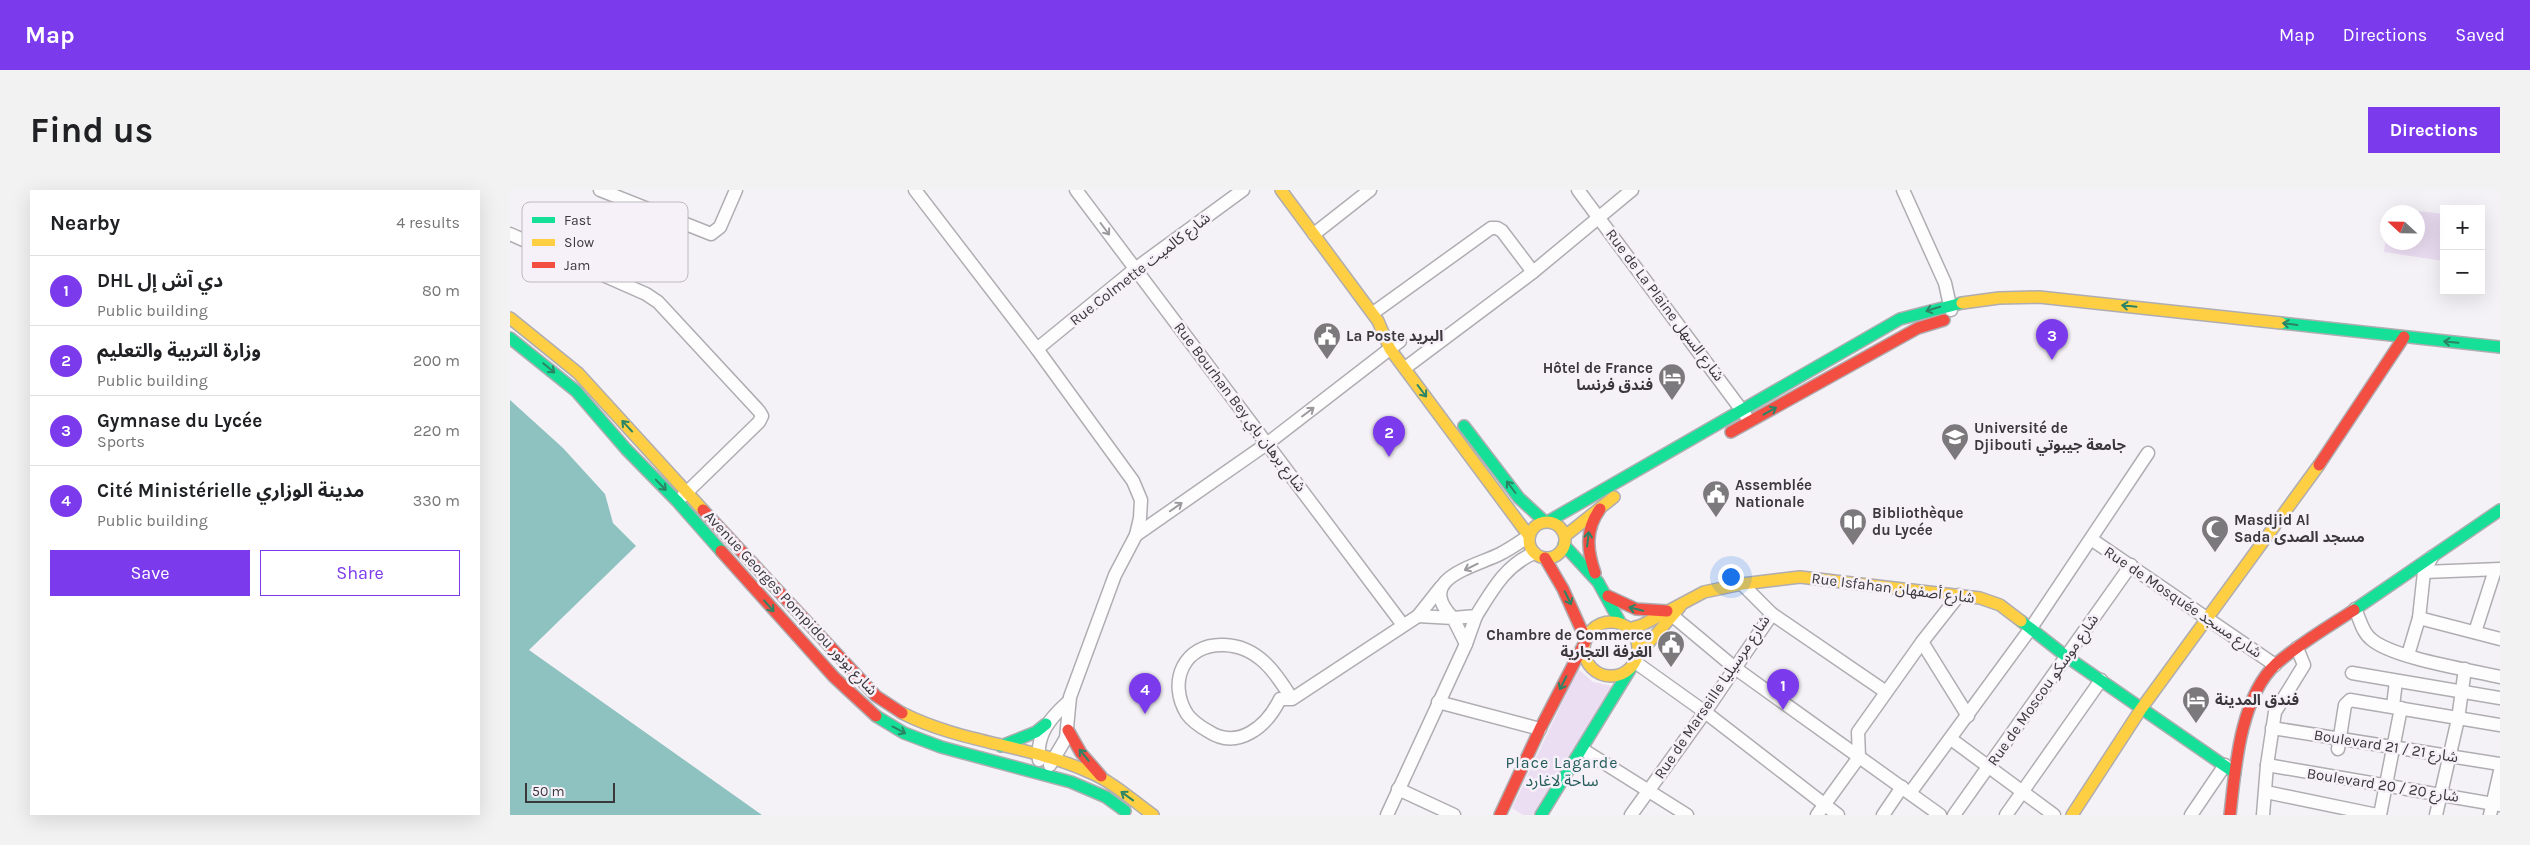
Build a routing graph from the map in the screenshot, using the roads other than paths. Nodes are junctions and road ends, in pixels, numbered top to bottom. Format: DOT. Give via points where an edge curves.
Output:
graph roads {
  1 [pos="600,190"];
  2 [pos="736,190"];
  3 [pos="915,190"];
  4 [pos="1076,190"];
  5 [pos="1243,190"];
  6 [pos="1281,190"];
  7 [pos="1370,190"];
  8 [pos="1578,190"];
  9 [pos="1632,190"];
  10 [pos="1904,190"];
  11 [pos="630,202"];
  12 [pos="1599,216"];
  13 [pos="688,225"];
  14 [pos="510,234"];
  15 [pos="1314,234"];
  16 [pos="522,239"];
  17 [pos="1135,270"];
  18 [pos="1533,272"];
  19 [pos="620,282"];
  20 [pos="1951,304"];
  21 [pos="1376,317"];
  22 [pos="1952,317"];
  23 [pos="510,318"];
  24 [pos="510,338"];
  25 [pos="2401,342"];
  26 [pos="2500,347"];
  27 [pos="1037,348"];
  28 [pos="1390,349"];
  29 [pos="1409,356"];
  30 [pos="2500,358"];
  31 [pos="1743,410"];
  32 [pos="1455,414"];
  33 [pos="1751,422"];
  34 [pos="1717,440"];
  35 [pos="1268,442"];
  36 [pos="2148,452"];
  37 [pos="1641,482"];
  38 [pos="687,491"];
  39 [pos="1607,500"];
  40 [pos="677,501"];
  41 [pos="2500,510"];
  42 [pos="1547,521"];
  43 [pos="1136,535"];
  44 [pos="1529,536"];
  45 [pos="2091,539"];
  46 [pos="1564,540"];
  47 [pos="2434,553"];
  48 [pos="1500,554"];
  49 [pos="1539,555"];
  50 [pos="2130,565"];
  51 [pos="2498,569"];
  52 [pos="1506,571"];
  53 [pos="2424,572"];
  54 [pos="1598,582"];
  55 [pos="1444,583"];
  56 [pos="1742,584"];
  57 [pos="1608,596"];
  58 [pos="1959,596"];
  59 [pos="2355,609"];
  60 [pos="1674,611"];
  61 [pos="1772,614"];
  62 [pos="1418,616"];
  63 [pos="1476,616"];
  64 [pos="2208,617"];
  65 [pos="1453,618"];
  66 [pos="2419,618"];
  67 [pos="1403,625"];
  68 [pos="1625,627"];
  69 [pos="2031,628"];
  70 [pos="2475,632"];
  71 [pos="2500,639"];
  72 [pos="1586,640"];
  73 [pos="1922,642"];
  74 [pos="1466,644"];
  75 [pos="2297,648"];
  76 [pos="2408,656"];
  77 [pos="2067,657"];
  78 [pos="1634,661"];
  79 [pos="2274,665"];
  80 [pos="1735,668"];
  81 [pos="2465,669"];
  82 [pos="2352,673"];
  83 [pos="2500,677"];
  84 [pos="2101,680"];
  85 [pos="2396,682"];
  86 [pos="2462,690"];
  87 [pos="1886,692"];
  88 [pos="2500,698"];
  89 [pos="1292,699"];
  90 [pos="1068,702"];
  91 [pos="1438,702"];
  92 [pos="888,705"];
  93 [pos="2397,707"];
  94 [pos="2141,709"];
  95 [pos="1705,712"];
  96 [pos="1968,716"];
  97 [pos="879,719"];
  98 [pos="2458,719"];
  99 [pos="1046,724"];
  100 [pos="2500,726"];
  101 [pos="2272,728"];
  102 [pos="1540,729"];
  103 [pos="1068,730"];
  104 [pos="1951,739"];
  105 [pos="2338,745"];
  106 [pos="1001,746"];
  107 [pos="2392,747"];
  108 [pos="1582,749"];
  109 [pos="1039,755"];
  110 [pos="2450,756"];
  111 [pos="1860,757"];
  112 [pos="1054,759"];
  113 [pos="2500,764"];
  114 [pos="2267,765"];
  115 [pos="1988,767"];
  116 [pos="2230,769"];
  117 [pos="2500,771"];
  118 [pos="1042,776"];
  119 [pos="1102,778"];
  120 [pos="2386,786"];
  121 [pos="1398,789"];
  122 [pos="1649,790"];
  123 [pos="1906,790"];
  124 [pos="2022,792"];
  125 [pos="2266,792"];
  126 [pos="2440,794"];
  127 [pos="2494,808"];
  128 [pos="1821,810"];
  129 [pos="1130,815"];
  130 [pos="1153,815"];
  131 [pos="1387,815"];
  132 [pos="1454,815"];
  133 [pos="1500,815"];
  134 [pos="1541,815"];
  135 [pos="1631,815"];
  136 [pos="1686,815"];
  137 [pos="1838,815"];
  138 [pos="1883,815"];
  139 [pos="1940,815"];
  140 [pos="1954,815"];
  141 [pos="2006,815"];
  142 [pos="2054,815"];
  143 [pos="2072,815"];
  144 [pos="2191,815"];
  145 [pos="2230,815"];
  146 [pos="2263,815"];
  147 [pos="2378,815"];
  148 [pos="2436,815"];
  1 -- 11 [label="street"];
  2 -- 13 [label="street" via="720,227 711,234"];
  3 -- 27 [label="street"];
  4 -- 17 [label="street, Rue Bourhan Bey شارع برهان باي, one-way"];
  5 -- 17 [label="street, Rue Colmette شارع كالميت"];
  6 -- 15 [label="main road"];
  7 -- 15 [label="street"];
  8 -- 12 [label="street, Rue de La Plaine شارع السهل"];
  9 -- 12 [label="street"];
  10 -- 20 [label="street"];
  12 -- 18 [label="street"];
  12 -- 31 [label="street, Rue de La Plaine شارع السهل"];
  14 -- 16 [label="street"];
  15 -- 21 [label="main road"];
  17 -- 27 [label="street, Rue Colmette شارع كالميت"];
  17 -- 35 [label="street, Rue Bourhan Bey شارع برهان باي"];
  18 -- 21 [label="street" via="1502,231 1491,228"];
  18 -- 29 [label="street"];
  19 -- 38 [label="street" via="658,302 762,416"];
  20 -- 22 [label="street"];
  25 -- 20 [label="main road, one-way" via="2039,297"];
  20 -- 31 [label="main road, one-way" via="1900,319"];
  21 -- 28 [label="main road"];
  21 -- 29 [label="main road"];
  22 -- 25 [label="main road" via="1986,310 2039,308"];
  33 -- 22 [label="main road, one-way" via="1918,328"];
  38 -- 23 [label="main road, Avenue Georges Pompidou شارع بونور, one-way" via="578,373"];
  24 -- 40 [label="main road, Avenue Georges Pompidou شارع بونور, one-way" via="576,391"];
  26 -- 25 [label="main road, one-way"];
  25 -- 30 [label="main road"];
  25 -- 64 [label="main road" via="2304,488"];
  27 -- 43 [label="street" via="1133,481 1141,500"];
  28 -- 29 [label="street"];
  28 -- 29 [label="main road"];
  35 -- 28 [label="street, one-way"];
  29 -- 44 [label="main road, one-way"];
  31 -- 33 [label="street, Rue de La Plaine شارع السهل"];
  31 -- 42 [label="main road"];
  42 -- 32 [label="main road, one-way" via="1519,498"];
  33 -- 34 [label="main road"];
  43 -- 35 [label="street, one-way"];
  35 -- 67 [label="street, Rue Bourhan Bey شارع برهان باي"];
  36 -- 45 [label="street"];
  37 -- 39 [label="main road"];
  38 -- 40 [label="street"];
  38 -- 92 [label="main road, Avenue Georges Pompidou شارع بونور" via="790,606"];
  39 -- 46 [label="main road"];
  54 -- 39 [label="main road, one-way" via="1589,555 1588,536 1594,516"];
  40 -- 97 [label="main road, Avenue Georges Pompidou شارع بونور, one-way" via="784,623"];
  41 -- 47 [label="main road"];
  42 -- 44 [label="main road" via="1536,525"];
  42 -- 46 [label="main road" via="1561,528"];
  43 -- 90 [label="street" via="1115,575"];
  44 -- 48 [label="street"];
  44 -- 49 [label="main road" via="1530,548"];
  45 -- 50 [label="street, Rue de Mosquée شارع مسجد"];
  45 -- 69 [label="street"];
  46 -- 49 [label="main road" via="1557,555"];
  46 -- 54 [label="main road"];
  47 -- 53 [label="street"];
  47 -- 59 [label="main road"];
  48 -- 52 [label="street" via="1507,562"];
  48 -- 55 [label="street, one-way" via="1467,568"];
  49 -- 52 [label="street" via="1519,560"];
  49 -- 72 [label="main road, one-way" via="1563,589"];
  50 -- 64 [label="street, Rue de Mosquée شارع مسجد"];
  50 -- 77 [label="street, Rue de Moscou شارع موسكو"];
  51 -- 53 [label="street"];
  51 -- 70 [label="street"];
  52 -- 63 [label="street"];
  53 -- 66 [label="street"];
  54 -- 57 [label="main road"];
  55 -- 62 [label="street"];
  55 -- 65 [label="street" via="1439,599"];
  56 -- 58 [label="main road, Rue Isfahan شارع أصفهان" via="1800,577"];
  56 -- 60 [label="main road, Rue Isfahan شارع أصفهان" via="1704,592"];
  56 -- 61 [label="street, Rue de Marseille شارع مرسيليا"];
  60 -- 57 [label="main road, one-way" via="1636,609"];
  57 -- 68 [label="main road"];
  58 -- 69 [label="main road, Rue Isfahan شارع أصفهان" via="1980,598 2000,605"];
  58 -- 73 [label="street"];
  59 -- 75 [label="main road"];
  59 -- 76 [label="street" via="2365,634"];
  60 -- 68 [label="main road" via="1642,625"];
  60 -- 78 [label="main road"];
  60 -- 80 [label="street"];
  61 -- 80 [label="street, Rue de Marseille شارع مرسيليا"];
  61 -- 87 [label="street"];
  62 -- 65 [label="street"];
  62 -- 67 [label="street"];
  63 -- 65 [label="street"];
  63 -- 74 [label="street"];
  64 -- 79 [label="street, Rue de Mosquée شارع مسجد"];
  64 -- 94 [label="main road"];
  65 -- 74 [label="street"];
  66 -- 70 [label="street"];
  66 -- 76 [label="street"];
  67 -- 89 [label="street"];
  68 -- 72 [label="main road" via="1613,622 1596,627"];
  68 -- 78 [label="main road" via="1637,640"];
  69 -- 77 [label="main road, Rue Isfahan شارع أصفهان"];
  69 -- 96 [label="street"];
  70 -- 71 [label="street"];
  72 -- 78 [label="main road" via="1586,658 1597,672 1615,676"];
  72 -- 102 [label="main road, one-way"];
  73 -- 87 [label="street"];
  73 -- 96 [label="street"];
  74 -- 91 [label="street"];
  75 -- 79 [label="main road"];
  75 -- 101 [label="street" via="2304,665 2275,712"];
  76 -- 81 [label="street"];
  77 -- 84 [label="main road, Rue Isfahan شارع أصفهان"];
  77 -- 115 [label="street, Rue de Moscou شارع موسكو"];
  78 -- 95 [label="street"];
  78 -- 108 [label="main road"];
  79 -- 116 [label="main road" via="2248,712"];
  80 -- 95 [label="street, Rue de Marseille شارع مرسيليا"];
  80 -- 111 [label="street"];
  81 -- 83 [label="street"];
  81 -- 86 [label="street"];
  82 -- 85 [label="street"];
  84 -- 94 [label="main road, Rue Isfahan شارع أصفهان"];
  84 -- 124 [label="street"];
  85 -- 86 [label="street"];
  85 -- 93 [label="street"];
  86 -- 88 [label="street"];
  86 -- 98 [label="street"];
  87 -- 111 [label="street" via="1858,732"];
  89 -- 89 [label="street" via="1280,699 1273,714 1247,736 1230,739 1215,736 1188,715 1180,696 1179,680 1184,663 1193,652 1218,644 1232,645 1252,652 1273,668"];
  90 -- 99 [label="street"];
  90 -- 103 [label="street"];
  91 -- 102 [label="street"];
  91 -- 121 [label="street"];
  92 -- 97 [label="main road"];
  92 -- 106 [label="main road, Avenue Georges Pompidou شارع بونور" via="909,718 942,731"];
  93 -- 98 [label="street"];
  93 -- 105 [label="street" via="2350,700 2344,705"];
  93 -- 107 [label="street"];
  94 -- 116 [label="main road, Rue Isfahan شارع أصفهان"];
  94 -- 143 [label="main road"];
  95 -- 122 [label="street, Rue de Marseille شارع مرسيليا"];
  95 -- 128 [label="street"];
  96 -- 104 [label="street"];
  97 -- 118 [label="main road, Avenue Georges Pompidou شارع بونور, one-way" via="941,747"];
  98 -- 100 [label="street"];
  98 -- 110 [label="street"];
  99 -- 106 [label="main road" via="1036,732"];
  99 -- 109 [label="street"];
  101 -- 105 [label="street, Boulevard 21 / شارع 21"];
  101 -- 114 [label="street"];
  102 -- 133 [label="main road"];
  103 -- 112 [label="street"];
  119 -- 103 [label="main road, one-way"];
  104 -- 115 [label="street"];
  104 -- 123 [label="street"];
  105 -- 107 [label="street, Boulevard 21 / شارع 21"];
  106 -- 109 [label="main road, Avenue Georges Pompidou شارع بونور"];
  107 -- 110 [label="street, Boulevard 21 / شارع 21"];
  107 -- 120 [label="street"];
  108 -- 122 [label="street"];
  108 -- 134 [label="main road"];
  109 -- 112 [label="main road, Avenue Georges Pompidou شارع بونور"];
  109 -- 118 [label="street"];
  110 -- 113 [label="street, Boulevard 21 / شارع 21"];
  110 -- 126 [label="street"];
  111 -- 123 [label="street"];
  111 -- 128 [label="street"];
  112 -- 118 [label="street"];
  112 -- 119 [label="main road, Avenue Georges Pompidou شارع بونور"];
  114 -- 120 [label="street, Boulevard 20 / شارع 20"];
  114 -- 125 [label="street"];
  115 -- 124 [label="street"];
  115 -- 140 [label="street, Rue de Moscou شارع موسكو"];
  116 -- 144 [label="street"];
  116 -- 145 [label="main road"];
  117 -- 127 [label="street"];
  118 -- 129 [label="main road, Avenue Georges Pompidou شارع بونور" via="1088,789 1106,797"];
  130 -- 119 [label="main road, Avenue Georges Pompidou شارع بونور, one-way"];
  120 -- 126 [label="street, Boulevard 20 / شارع 20"];
  120 -- 147 [label="street"];
  121 -- 131 [label="street"];
  121 -- 132 [label="street"];
  122 -- 135 [label="street, Rue de Marseille شارع مرسيليا"];
  122 -- 136 [label="street"];
  123 -- 138 [label="street"];
  123 -- 139 [label="street"];
  124 -- 141 [label="street"];
  124 -- 142 [label="street"];
  125 -- 146 [label="street"];
  125 -- 147 [label="street"];
  126 -- 127 [label="street, Boulevard 20 / شارع 20"];
  126 -- 148 [label="street"];
  128 -- 137 [label="street"];
}
